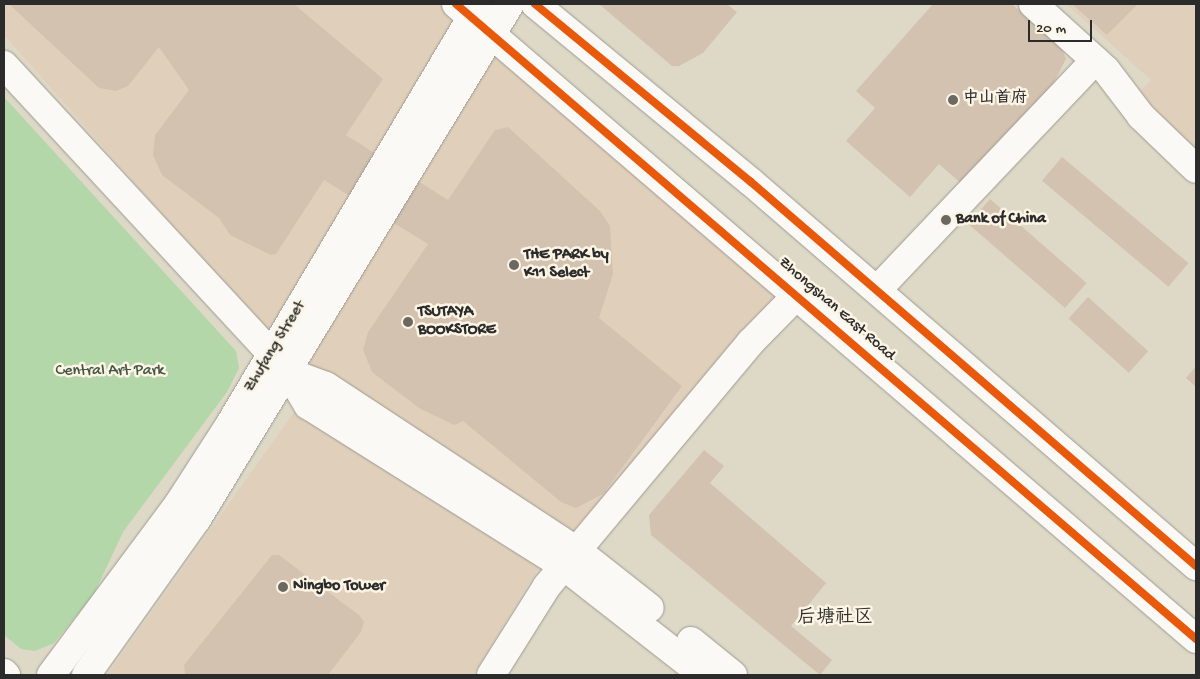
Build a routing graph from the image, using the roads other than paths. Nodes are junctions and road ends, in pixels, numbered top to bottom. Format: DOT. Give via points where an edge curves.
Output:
graph roads {
  1 [pos="510,4"];
  2 [pos="535,4"];
  3 [pos="1033,4"];
  4 [pos="475,15"];
  5 [pos="1095,60"];
  6 [pos="4,65"];
  7 [pos="1196,169"];
  8 [pos="877,290"];
  9 [pos="798,294"];
  10 [pos="280,364"];
  11 [pos="572,559"];
  12 [pos="1196,566"];
  13 [pos="1196,639"];
  14 [pos="51,675"];
  15 [pos="86,675"];
  16 [pos="491,675"];
  17 [pos="703,675"];
  18 [pos="733,675"];
  1 -- 4 [label="street, Zhufang Street"];
  2 -- 8 [label="street"];
  3 -- 5 [label="street"];
  4 -- 9 [label="street, Zhongshan East Road"];
  4 -- 10 [label="street, Zhufang Street"];
  5 -- 7 [label="street" via="1141,116"];
  5 -- 8 [label="street"];
  6 -- 10 [label="street"];
  8 -- 12 [label="street"];
  9 -- 11 [label="street" via="750,343"];
  9 -- 13 [label="street, Zhongshan East Road"];
  10 -- 11 [label="street" via="326,386"];
  10 -- 14 [label="street, Zhufang Street"];
  10 -- 15 [label="street, Zhufang Street" via="197,519"];
  11 -- 16 [label="street" via="529,610"];
  11 -- 17 [label="street"];
  11 -- 18 [label="street"];
}
